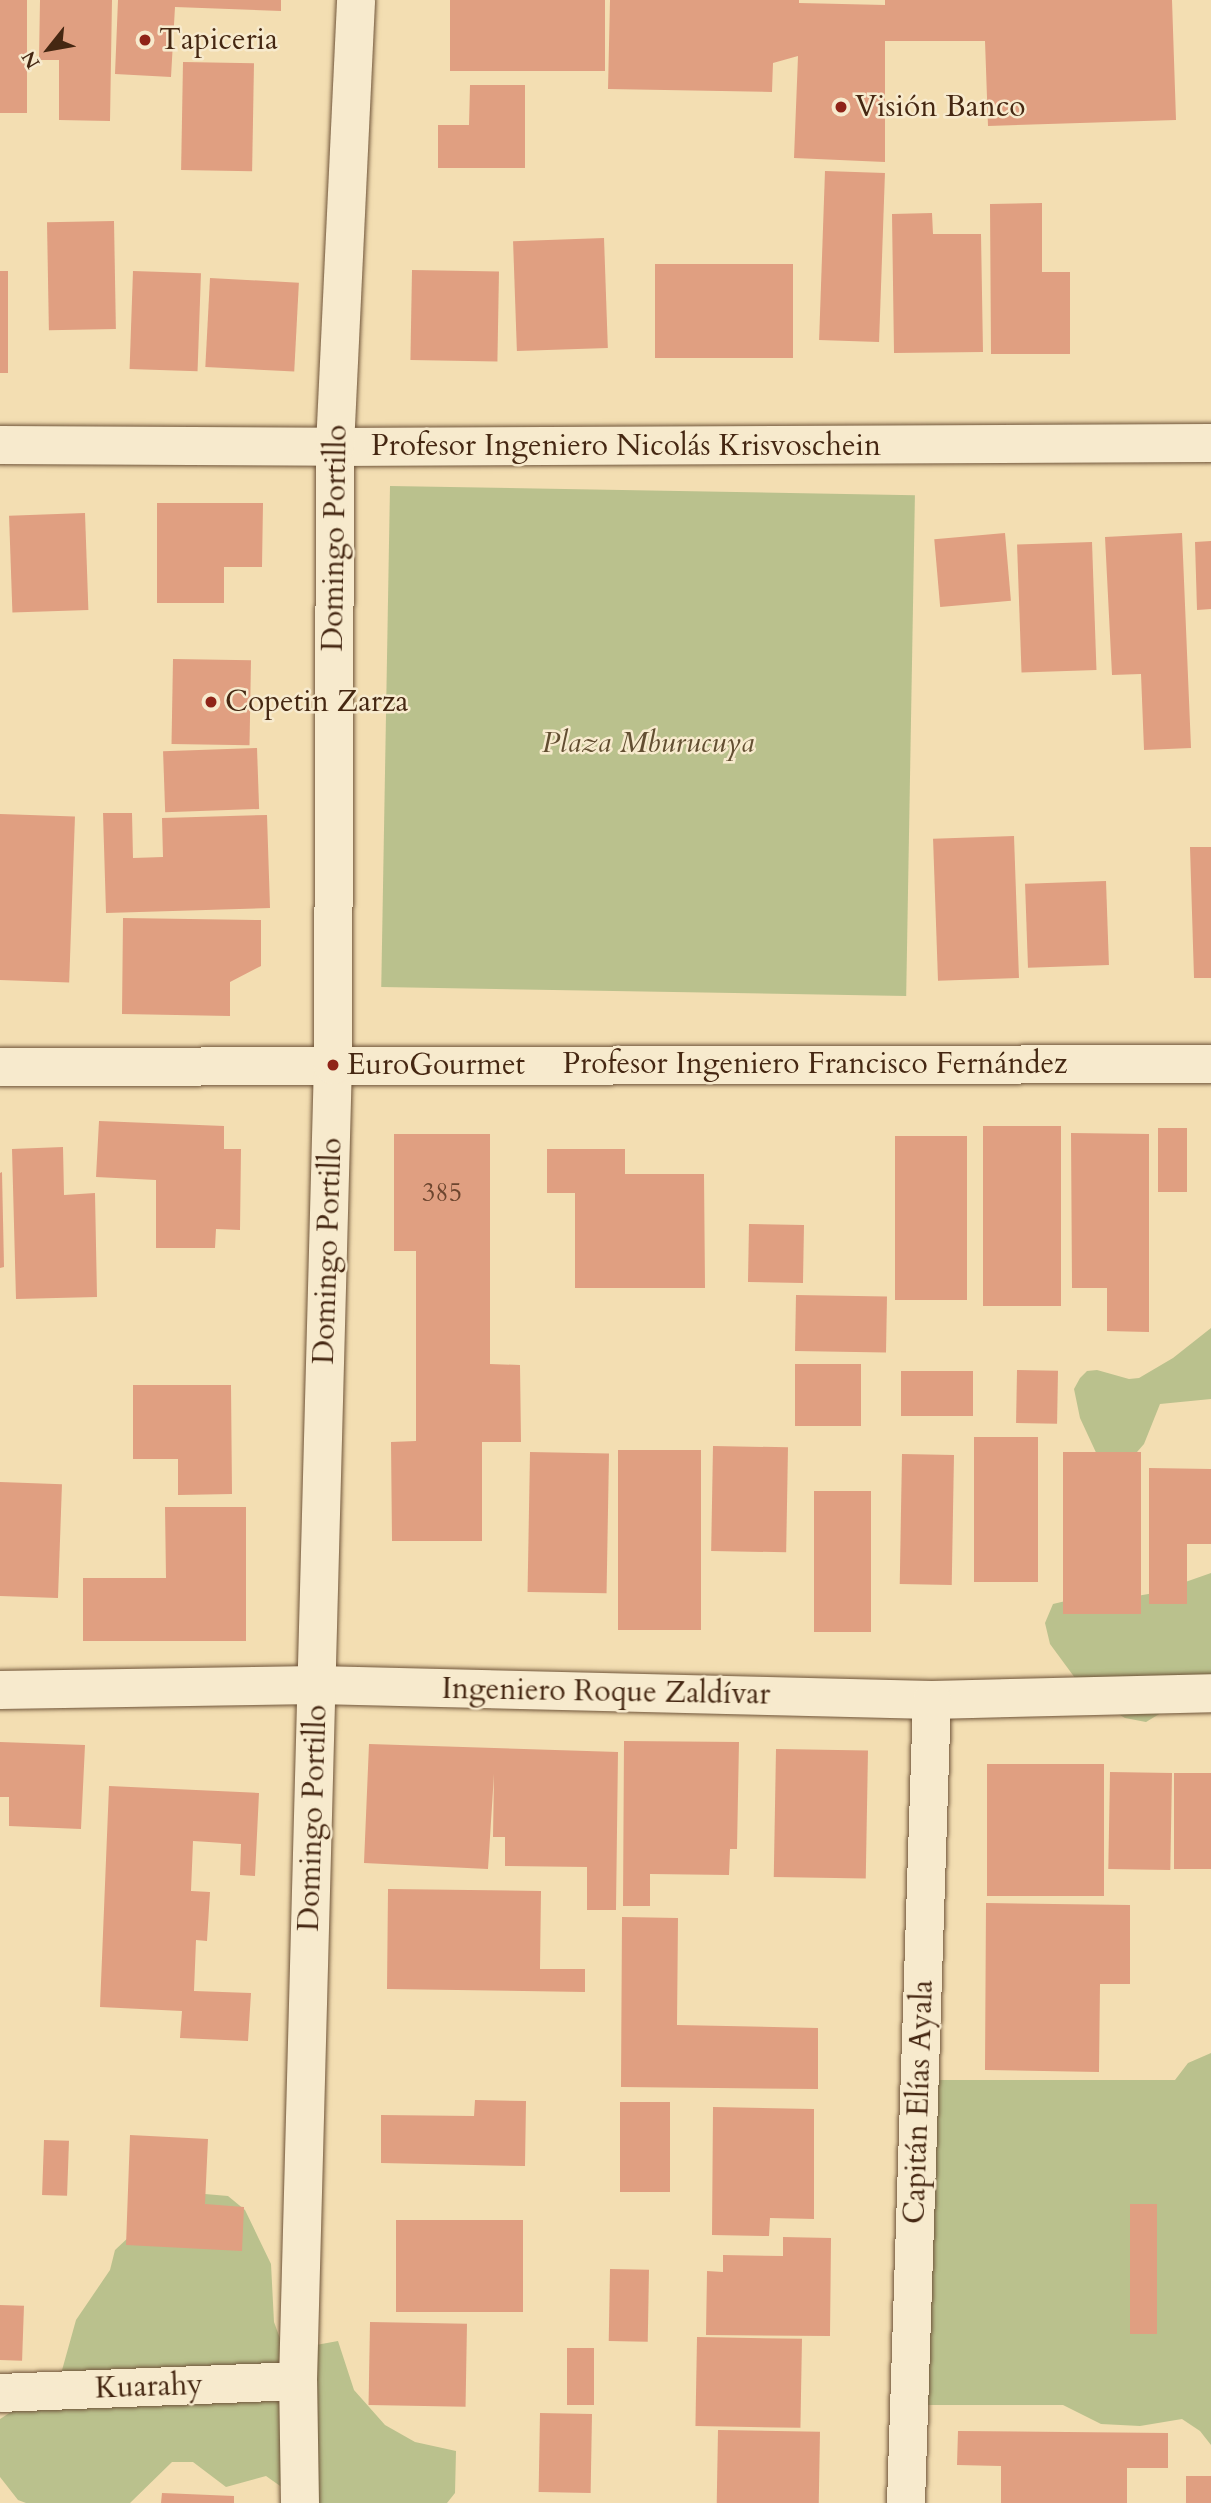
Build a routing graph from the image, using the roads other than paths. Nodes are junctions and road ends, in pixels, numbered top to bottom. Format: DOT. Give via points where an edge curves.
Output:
graph roads {
  1 [pos="356,0"];
  2 [pos="1211,443"];
  3 [pos="0,445"];
  4 [pos="335,447"];
  5 [pos="1211,1064"];
  6 [pos="333,1065"];
  7 [pos="0,1067"];
  8 [pos="317,1685"];
  9 [pos="0,1690"];
  10 [pos="1211,1693"];
  11 [pos="932,1700"];
  12 [pos="298,2381"];
  13 [pos="0,2393"];
  14 [pos="300,2503"];
  15 [pos="906,2503"];
  1 -- 4 [label="street, Domingo Portillo"];
  2 -- 4 [label="street, Profesor Ingeniero Nicolás Krisvoschein"];
  3 -- 4 [label="street, Profesor Ingeniero Nicolás Krisvoschein"];
  4 -- 6 [label="street, Domingo Portillo"];
  5 -- 6 [label="street, Profesor Ingeniero Francisco Fernández"];
  6 -- 7 [label="street, Profesor Ingeniero Francisco Fernández"];
  6 -- 8 [label="street, Domingo Portillo"];
  8 -- 9 [label="street, Ingeniero Roque Zaldívar"];
  8 -- 11 [label="street, Ingeniero Roque Zaldívar"];
  8 -- 12 [label="street, Domingo Portillo"];
  10 -- 11 [label="street, Ingeniero Roque Zaldívar"];
  11 -- 15 [label="street, Capitán Elías Ayala"];
  12 -- 13 [label="street, Kuarahy"];
  12 -- 14 [label="street, Domingo Portillo"];
}
